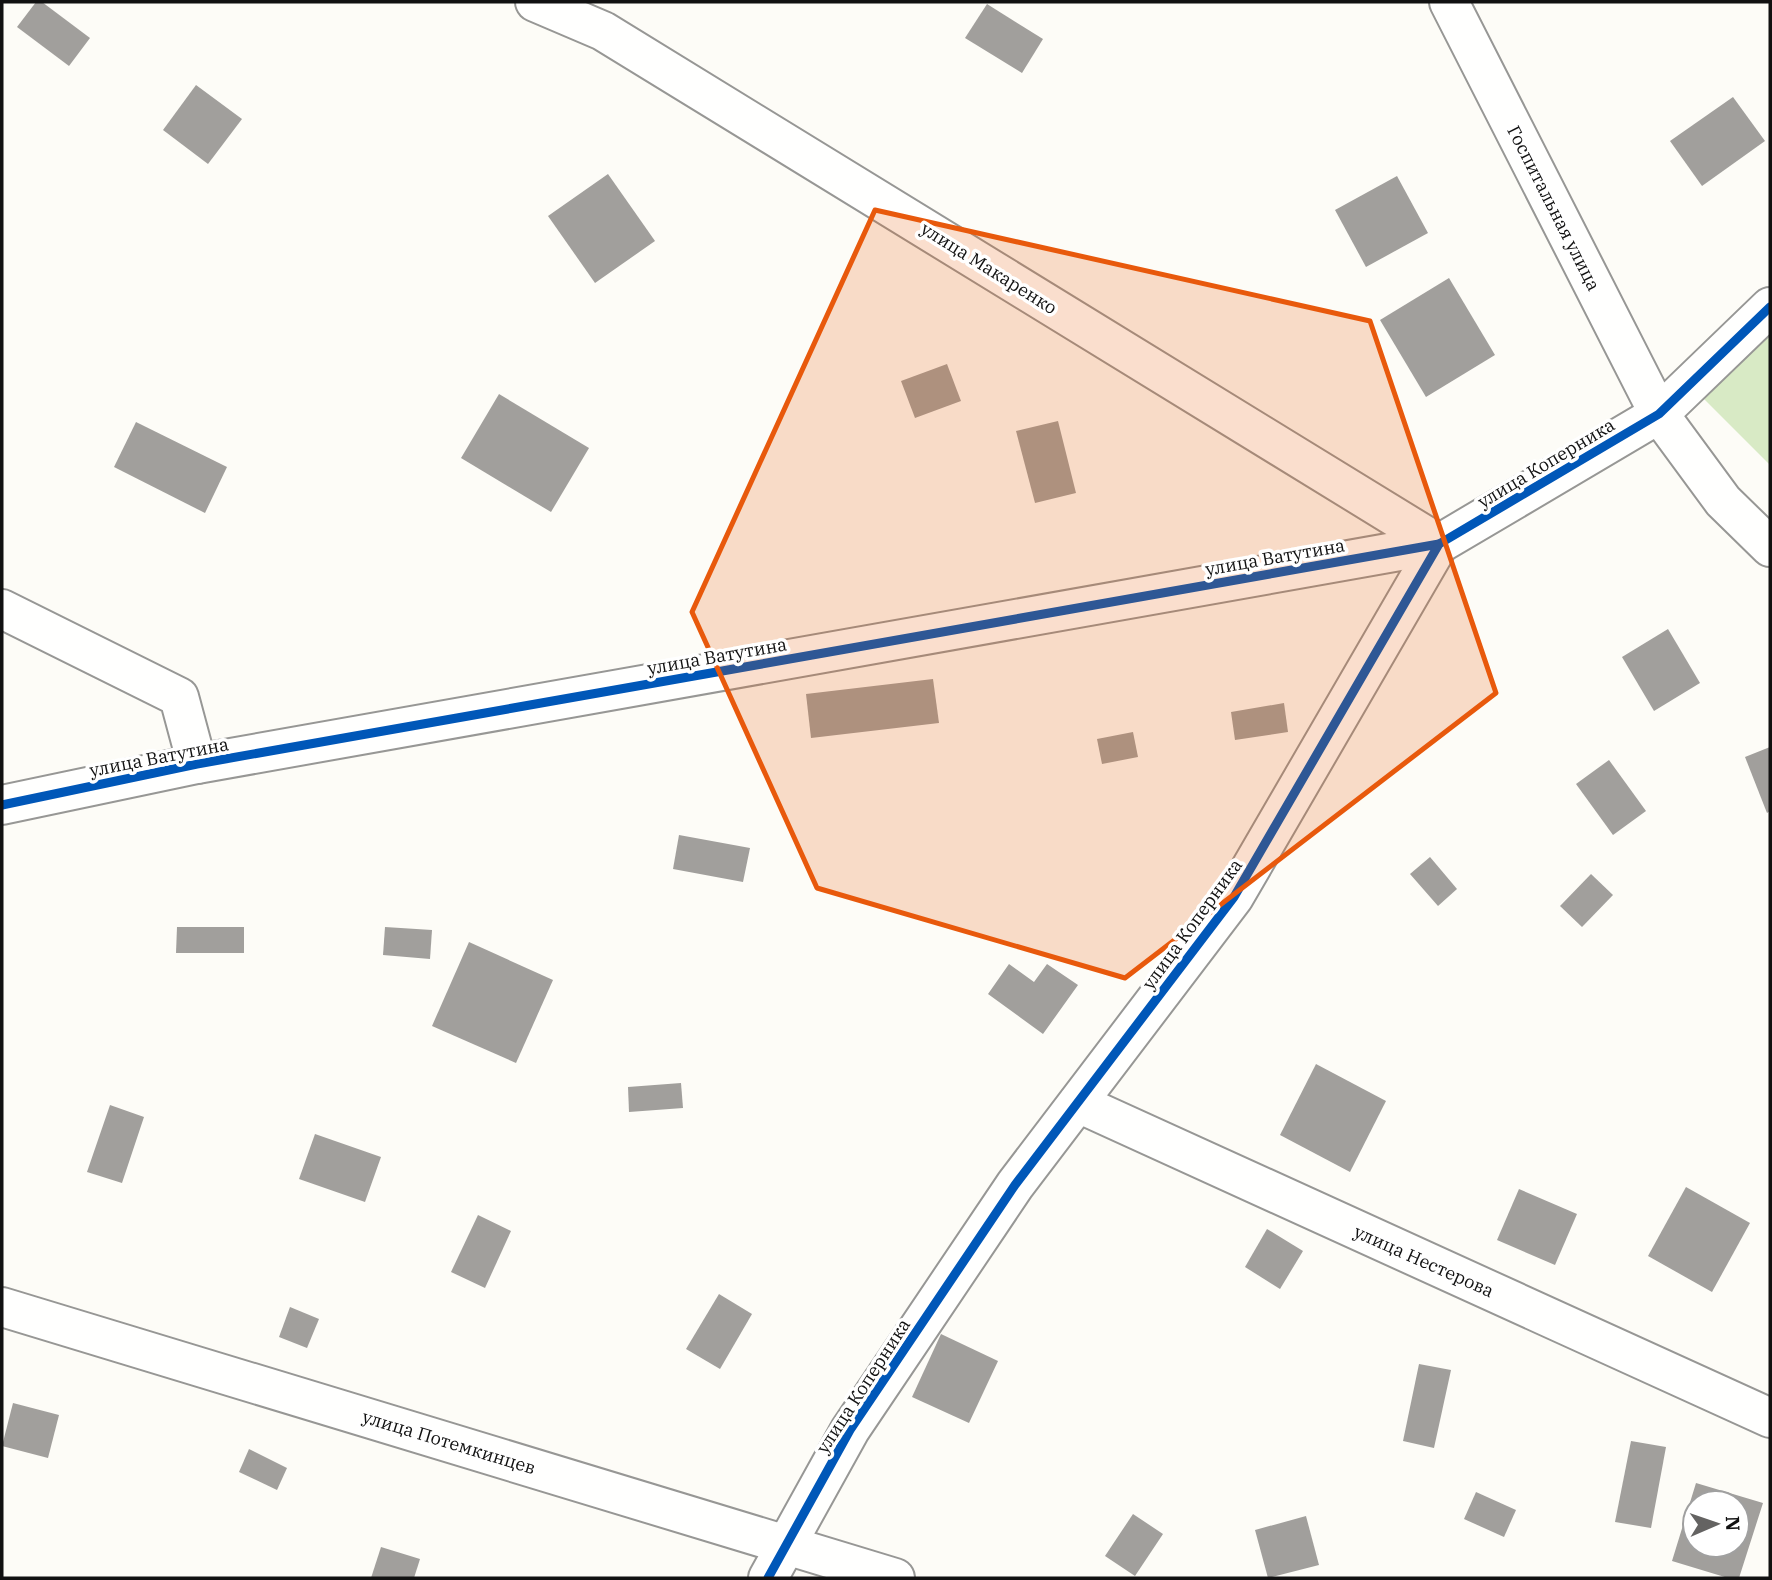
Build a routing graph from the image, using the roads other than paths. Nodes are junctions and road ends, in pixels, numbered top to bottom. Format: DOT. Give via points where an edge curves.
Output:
graph roads {
  1 [pos="535,2"];
  2 [pos="1449,2"];
  3 [pos="1770,307"];
  4 [pos="1659,414"];
  5 [pos="1439,544"];
  6 [pos="1770,547"];
  7 [pos="2,609"];
  8 [pos="198,764"];
  9 [pos="2,805"];
  10 [pos="1078,1103"];
  11 [pos="2,1307"];
  12 [pos="1770,1418"];
  13 [pos="786,1545"];
  14 [pos="768,1578"];
  15 [pos="895,1578"];
  1 -- 5 [label="street, улица Макаренко" via="603,31"];
  2 -- 4 [label="street, Госпитальная улица"];
  3 -- 4 [label="street, улица Коперника"];
  4 -- 5 [label="street, улица Коперника"];
  4 -- 6 [label="street, Госпитальная улица" via="1723,501"];
  5 -- 8 [label="street, улица Ватутина"];
  5 -- 10 [label="street, улица Коперника" via="1234,897"];
  7 -- 8 [label="street" via="179,697"];
  8 -- 9 [label="street, улица Ватутина"];
  10 -- 12 [label="street, улица Нестерова"];
  10 -- 13 [label="street, улица Коперника" via="1015,1185 850,1430"];
  11 -- 13 [label="street, улица Потемкинцев"];
  13 -- 14 [label="street, улица Коперника"];
  13 -- 15 [label="street, улица Потемкинцев"];
}
